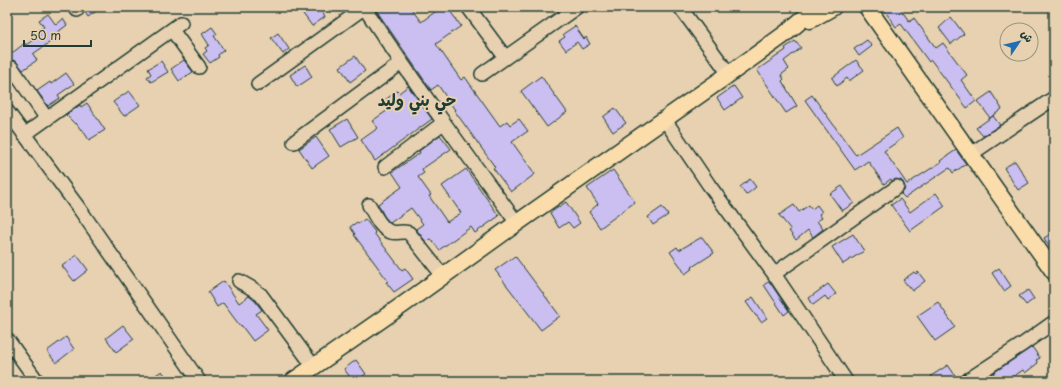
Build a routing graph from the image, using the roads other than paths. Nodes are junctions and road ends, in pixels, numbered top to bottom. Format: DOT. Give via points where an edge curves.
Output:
graph roads {
  1 [pos="364,7"];
  2 [pos="468,7"];
  3 [pos="577,7"];
  4 [pos="680,7"];
  5 [pos="817,7"];
  6 [pos="833,7"];
  7 [pos="867,7"];
  8 [pos="785,34"];
  9 [pos="506,58"];
  10 [pos="401,63"];
  11 [pos="199,67"];
  12 [pos="12,68"];
  13 [pos="482,74"];
  14 [pos="729,74"];
  15 [pos="258,84"];
  16 [pos="1054,98"];
  17 [pos="7,111"];
  18 [pos="47,118"];
  19 [pos="665,120"];
  20 [pos="443,123"];
  21 [pos="24,135"];
  22 [pos="294,142"];
  23 [pos="971,154"];
  24 [pos="385,167"];
  25 [pos="897,187"];
  26 [pos="370,205"];
  27 [pos="517,223"];
  28 [pos="1053,268"];
  29 [pos="774,274"];
  30 [pos="443,276"];
  31 [pos="239,281"];
  32 [pos="1054,322"];
  33 [pos="7,339"];
  34 [pos="314,366"];
  35 [pos="968,380"];
  36 [pos="37,381"];
  37 [pos="199,381"];
  38 [pos="293,381"];
  39 [pos="846,381"];
  1 -- 10 [label="street"];
  1 -- 15 [label="street"];
  2 -- 9 [label="street"];
  3 -- 9 [label="street"];
  4 -- 14 [label="street"];
  5 -- 8 [label="main road"];
  6 -- 8 [label="main road"];
  7 -- 23 [label="main road"];
  8 -- 14 [label="main road"];
  9 -- 13 [label="street"];
  10 -- 20 [label="street"];
  10 -- 22 [label="street"];
  11 -- 18 [label="street" via="177,26"];
  12 -- 18 [label="street"];
  14 -- 19 [label="main road"];
  16 -- 23 [label="street"];
  17 -- 21 [label="street"];
  18 -- 21 [label="street"];
  19 -- 27 [label="main road"];
  19 -- 29 [label="street"];
  20 -- 24 [label="street"];
  20 -- 27 [label="street"];
  21 -- 37 [label="street" via="81,211"];
  23 -- 28 [label="main road"];
  25 -- 29 [label="street"];
  26 -- 30 [label="street" via="386,230 409,233"];
  27 -- 30 [label="main road"];
  29 -- 39 [label="street"];
  30 -- 34 [label="main road"];
  31 -- 34 [label="street" via="261,295"];
  32 -- 35 [label="street"];
  33 -- 36 [label="street"];
  34 -- 38 [label="main road"];
}
